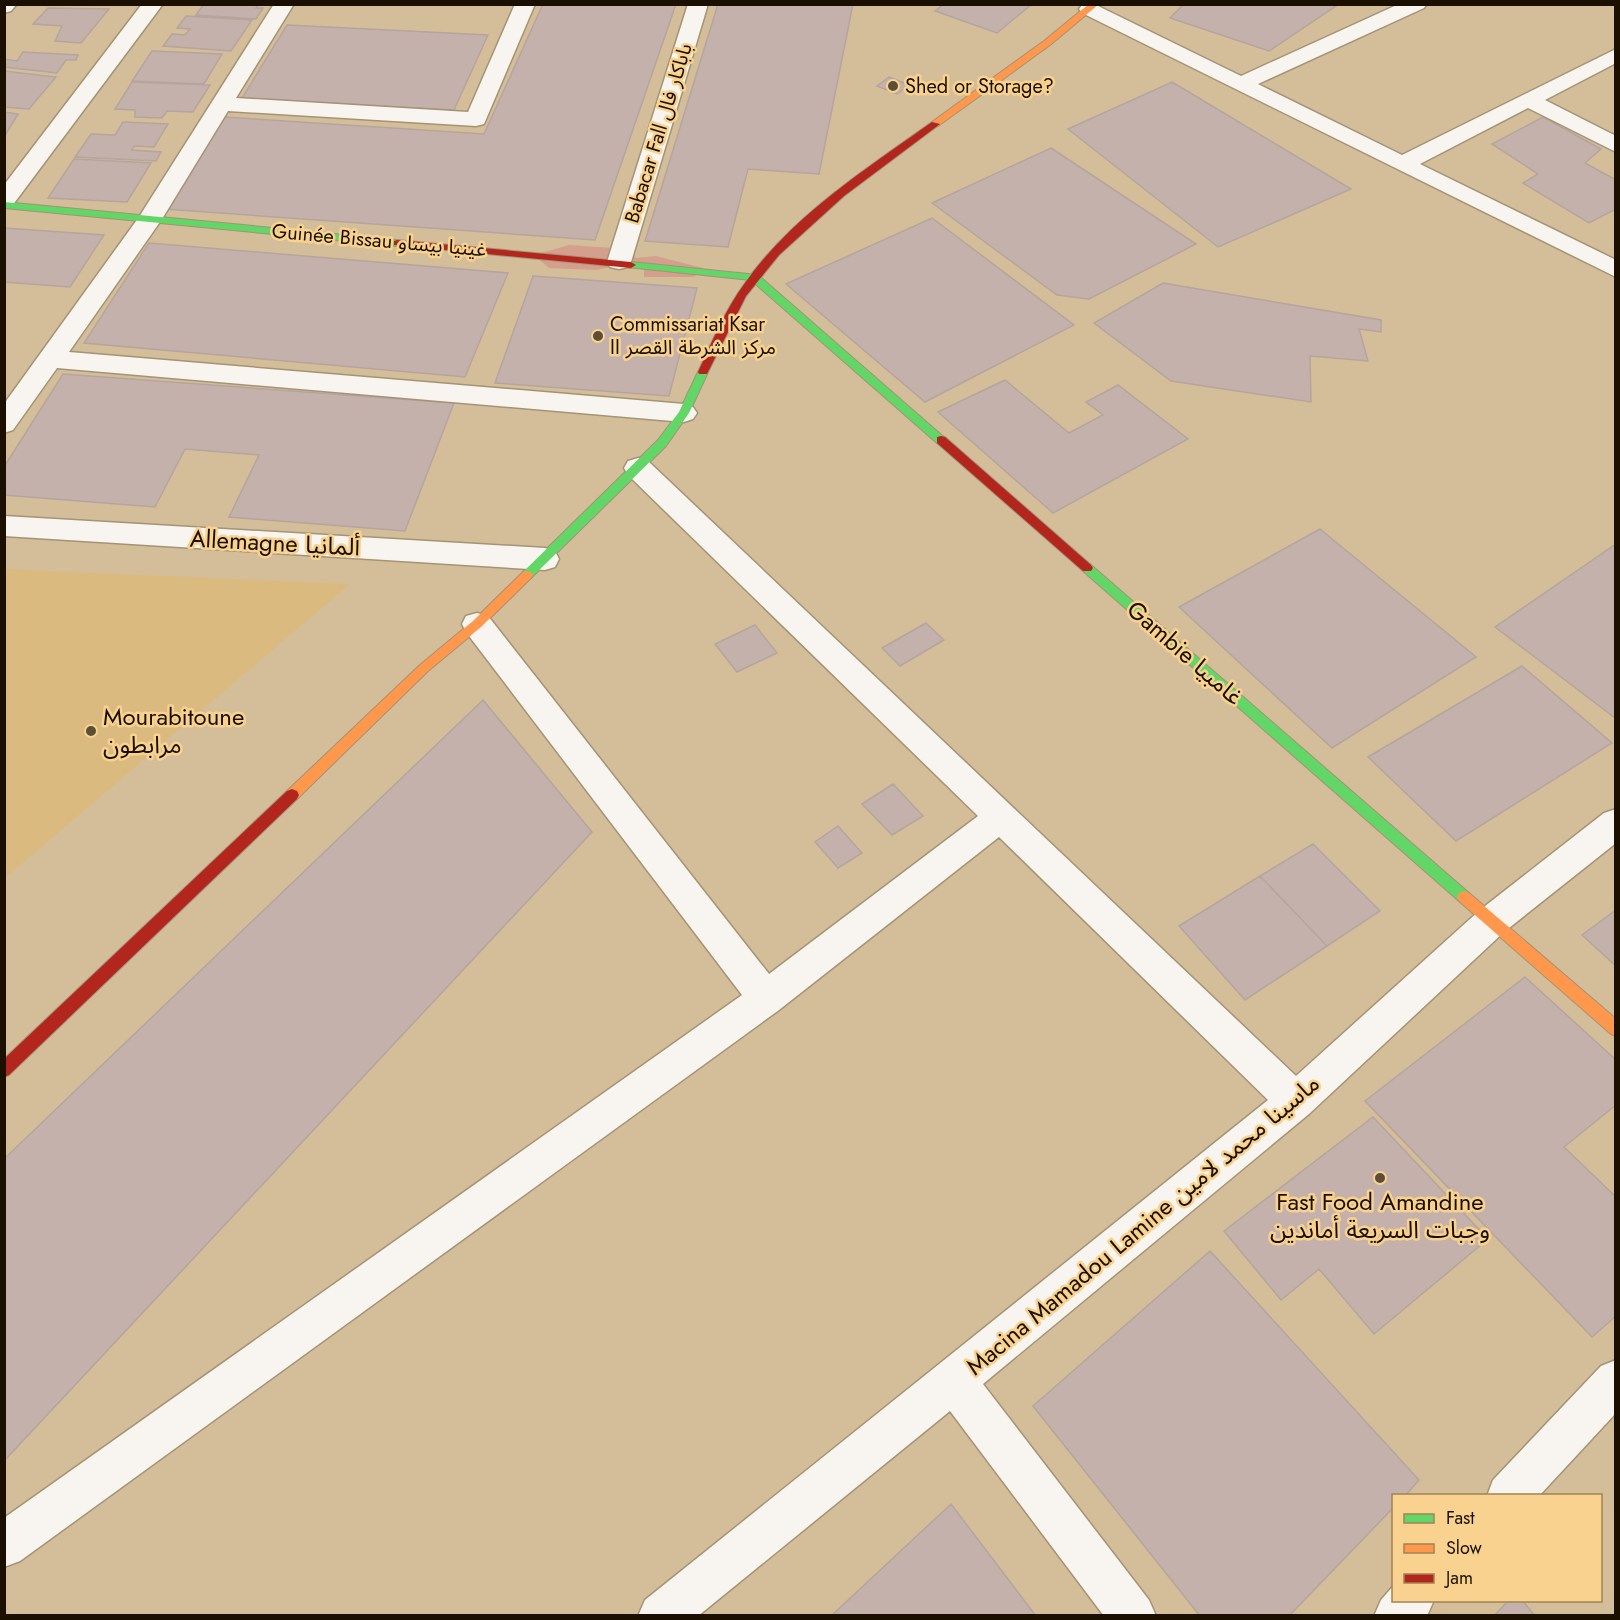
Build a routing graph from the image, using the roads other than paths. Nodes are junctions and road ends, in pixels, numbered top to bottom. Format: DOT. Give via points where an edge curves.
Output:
graph roads {
  1 [pos="153,4"];
  2 [pos="284,4"];
  3 [pos="525,4"];
  4 [pos="698,4"];
  5 [pos="1417,4"];
  6 [pos="1092,7"];
  7 [pos="1616,55"];
  8 [pos="1241,84"];
  9 [pos="1529,100"];
  10 [pos="222,104"];
  11 [pos="1616,145"];
  12 [pos="1402,164"];
  13 [pos="4,203"];
  14 [pos="150,219"];
  15 [pos="619,262"];
  16 [pos="1616,270"];
  17 [pos="754,277"];
  18 [pos="51,359"];
  19 [pos="684,413"];
  20 [pos="4,424"];
  21 [pos="638,468"];
  22 [pos="4,526"];
  23 [pos="545,559"];
  24 [pos="477,624"];
  25 [pos="1002,816"];
  26 [pos="1616,823"];
  27 [pos="1492,921"];
  28 [pos="766,998"];
  29 [pos="1616,1029"];
  30 [pos="4,1070"];
  31 [pos="1296,1101"];
  32 [pos="954,1381"];
  33 [pos="1616,1381"];
  34 [pos="1511,1494"];
  35 [pos="4,1545"];
  36 [pos="1409,1602"];
  37 [pos="661,1616"];
  38 [pos="1132,1616"];
  39 [pos="1397,1616"];
  1 -- 13 [label="street"];
  2 -- 10 [label="street"];
  3 -- 10 [label="street" via="476,119"];
  4 -- 15 [label="street, Babacar Fall باباكار فال"];
  5 -- 8 [label="street"];
  6 -- 8 [label="street"];
  6 -- 17 [label="street" via="835,197 800,226"];
  7 -- 9 [label="street"];
  8 -- 12 [label="street"];
  9 -- 11 [label="street"];
  9 -- 12 [label="street"];
  10 -- 14 [label="street"];
  12 -- 16 [label="street"];
  13 -- 14 [label="street, Guinée Bissau غينيا بيساو"];
  14 -- 15 [label="street, Guinée Bissau غينيا بيساو"];
  14 -- 18 [label="street"];
  15 -- 17 [label="street, Guinée Bissau غينيا بيساو"];
  17 -- 19 [label="street" via="713,350"];
  17 -- 27 [label="street, Gambie غامبيا"];
  18 -- 19 [label="street"];
  18 -- 20 [label="street"];
  19 -- 21 [label="street"];
  21 -- 23 [label="street"];
  21 -- 25 [label="street"];
  22 -- 23 [label="street, Allemagne ألمانيا"];
  23 -- 24 [label="street"];
  24 -- 28 [label="street"];
  24 -- 30 [label="street" via="424,668"];
  25 -- 28 [label="street"];
  25 -- 31 [label="street"];
  26 -- 27 [label="street, Macina Mamadou Lamine ماسينا محمد لامين"];
  27 -- 29 [label="street, Gambie غامبيا"];
  27 -- 31 [label="street, Macina Mamadou Lamine ماسينا محمد لامين"];
  28 -- 35 [label="street"];
  31 -- 32 [label="street, Macina Mamadou Lamine ماسينا محمد لامين"];
  32 -- 37 [label="street, Macina Mamadou Lamine ماسينا محمد لامين"];
  32 -- 38 [label="street"];
  33 -- 34 [label="street"];
  36 -- 39 [label="street"];
}
